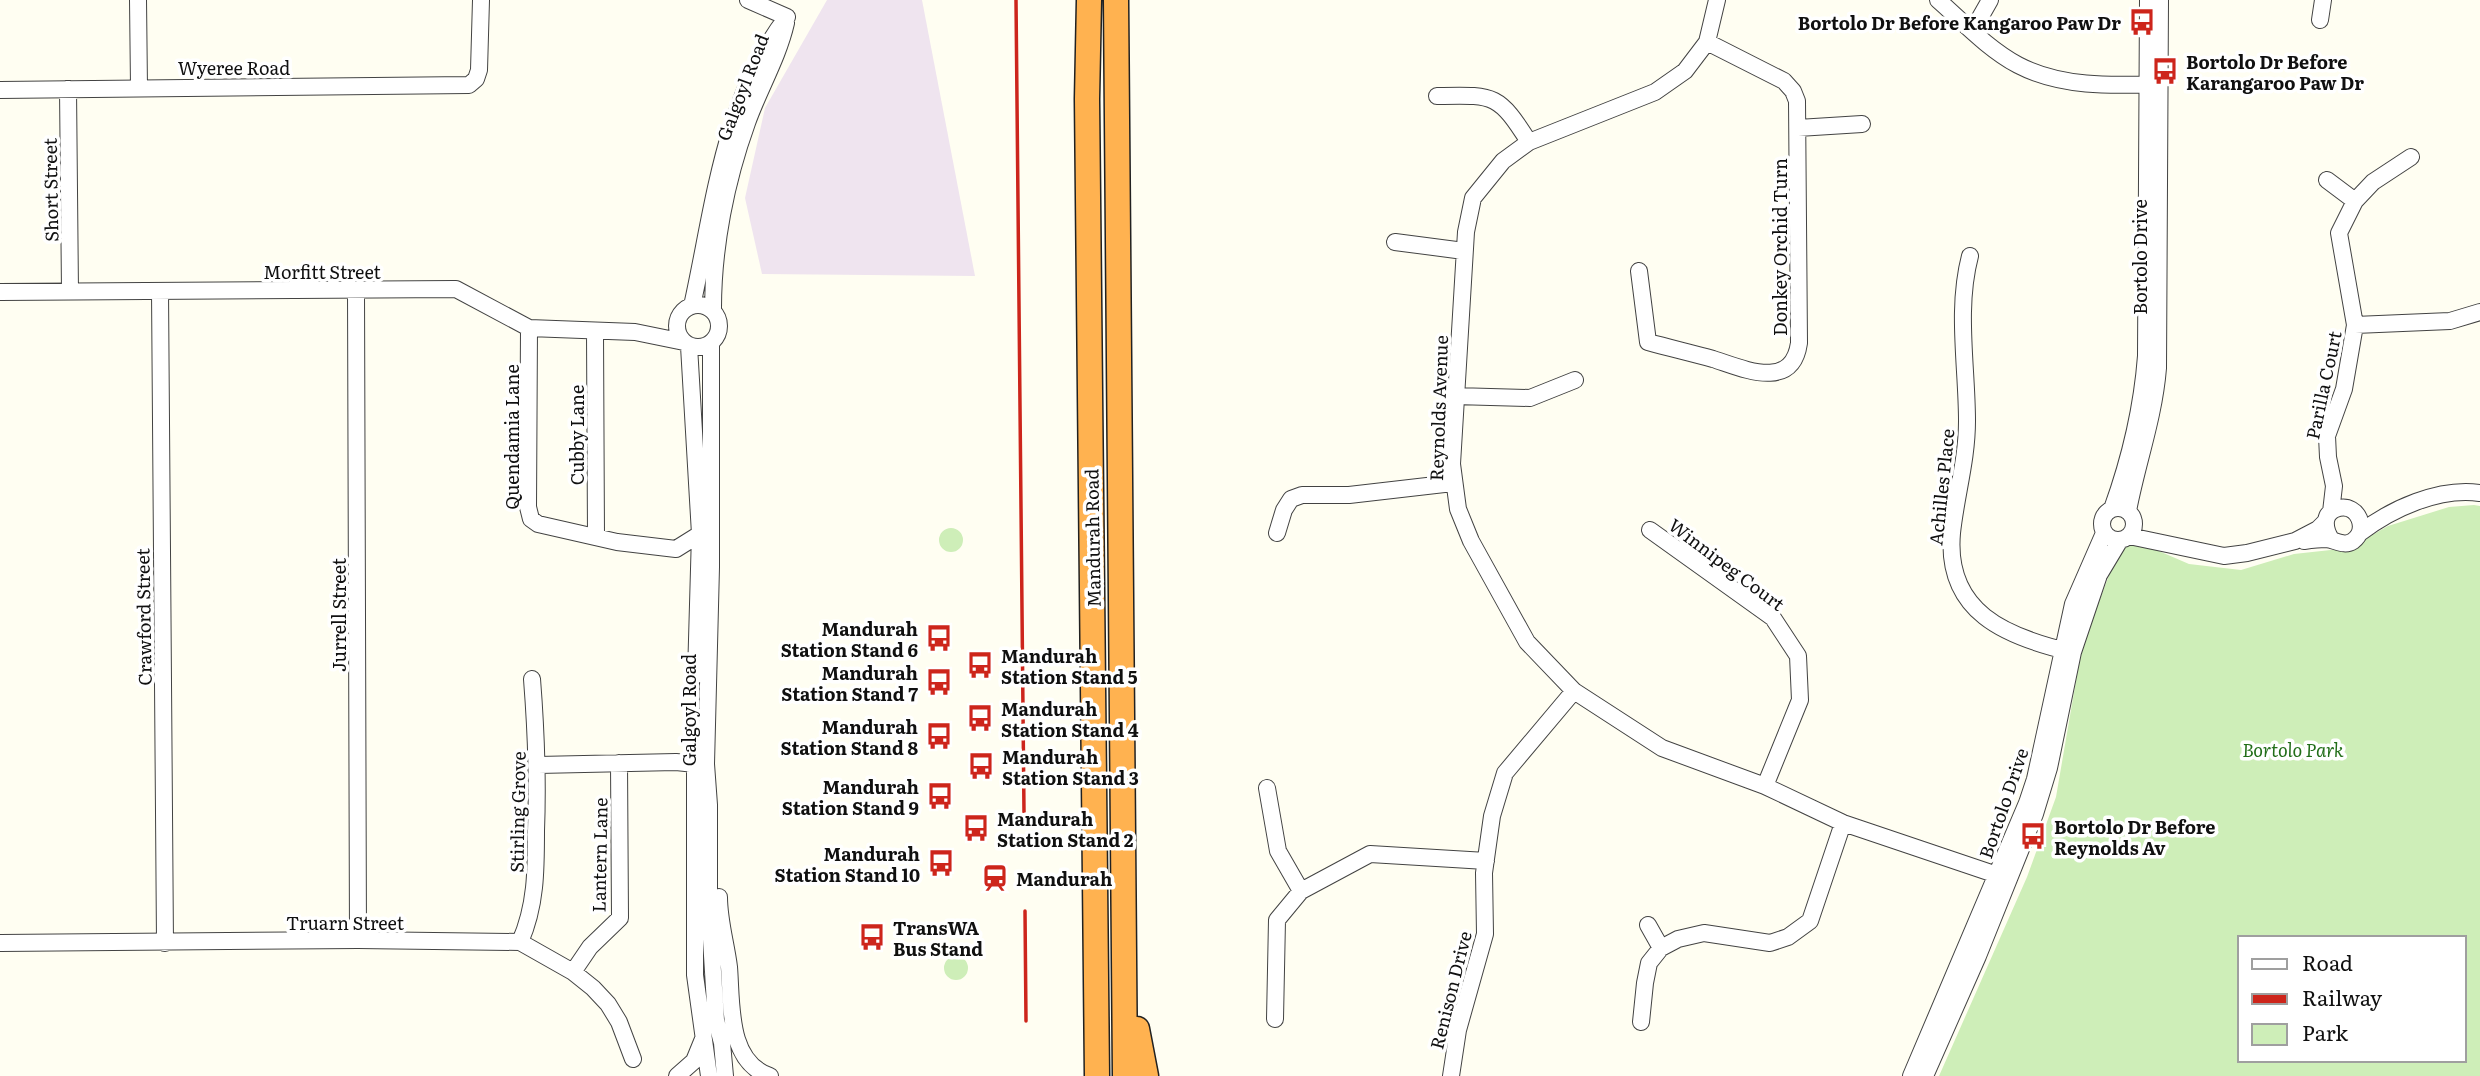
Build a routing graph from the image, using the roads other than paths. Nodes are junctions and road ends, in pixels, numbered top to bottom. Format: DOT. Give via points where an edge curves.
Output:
graph roads {
  1 [pos="138,0"];
  2 [pos="481,0"];
  3 [pos="748,0"];
  4 [pos="1089,0"];
  5 [pos="1116,0"];
  6 [pos="1717,0"];
  7 [pos="1938,0"];
  8 [pos="1990,0"];
  9 [pos="2148,0"];
  10 [pos="2160,0"];
  11 [pos="2323,0"];
  12 [pos="2320,20"];
  13 [pos="1973,30"];
  14 [pos="1707,42"];
  15 [pos="2153,84"];
  16 [pos="139,87"];
  17 [pos="68,89"];
  18 [pos="0,90"];
  19 [pos="1437,96"];
  20 [pos="1862,124"];
  21 [pos="1798,128"];
  22 [pos="1529,142"];
  23 [pos="2411,157"];
  24 [pos="2327,180"];
  25 [pos="721,192"];
  26 [pos="2355,201"];
  27 [pos="1395,242"];
  28 [pos="1464,251"];
  29 [pos="1970,256"];
  30 [pos="1639,271"];
  31 [pos="356,290"];
  32 [pos="160,291"];
  33 [pos="0,292"];
  34 [pos="70,292"];
  35 [pos="692,306"];
  36 [pos="713,309"];
  37 [pos="2480,312"];
  38 [pos="677,322"];
  39 [pos="2356,325"];
  40 [pos="529,328"];
  41 [pos="595,332"];
  42 [pos="635,332"];
  43 [pos="686,344"];
  44 [pos="710,344"];
  45 [pos="1575,380"];
  46 [pos="1455,396"];
  47 [pos="1453,483"];
  48 [pos="2334,486"];
  49 [pos="2480,493"];
  50 [pos="2354,511"];
  51 [pos="2391,512"];
  52 [pos="2328,517"];
  53 [pos="2125,523"];
  54 [pos="1650,530"];
  55 [pos="1277,533"];
  56 [pos="2104,533"];
  57 [pos="2360,533"];
  58 [pos="700,534"];
  59 [pos="596,537"];
  60 [pos="2331,539"];
  61 [pos="2295,541"];
  62 [pos="680,549"];
  63 [pos="698,564"];
  64 [pos="2068,651"];
  65 [pos="532,679"];
  66 [pos="1574,691"];
  67 [pos="619,764"];
  68 [pos="695,764"];
  69 [pos="538,765"];
  70 [pos="1765,786"];
  71 [pos="1267,788"];
  72 [pos="709,804"];
  73 [pos="1843,822"];
  74 [pos="1486,861"];
  75 [pos="2004,877"];
  76 [pos="1301,891"];
  77 [pos="1648,925"];
  78 [pos="359,940"];
  79 [pos="520,942"];
  80 [pos="0,943"];
  81 [pos="165,943"];
  82 [pos="1661,948"];
  83 [pos="1123,949"];
  84 [pos="573,972"];
  85 [pos="1275,1019"];
  86 [pos="1641,1022"];
  87 [pos="704,1031"];
  88 [pos="1097,1040"];
  89 [pos="633,1059"];
  90 [pos="1452,1075"];
  91 [pos="677,1076"];
  92 [pos="709,1076"];
  93 [pos="725,1076"];
  94 [pos="770,1076"];
  95 [pos="1081,1076"];
  96 [pos="1097,1076"];
  97 [pos="1125,1076"];
  98 [pos="1146,1076"];
  99 [pos="1911,1076"];
  100 [pos="1925,1076"];
  1 -- 16 [label="street"];
  2 -- 16 [label="street, Wyeree Road" via="479,70 469,85"];
  3 -- 25 [label="street, Galgoyl Road" via="788,17 781,46"];
  4 -- 88 [label="highway, Mandurah Road"];
  5 -- 83 [label="highway, Mandurah Road"];
  6 -- 14 [label="street, Reynolds Avenue"];
  7 -- 13 [label="street"];
  8 -- 13 [label="street"];
  9 -- 15 [label="street, Bortolo Drive"];
  10 -- 15 [label="street, Bortolo Drive"];
  11 -- 12 [label="street"];
  13 -- 15 [label="street" via="2019,65 2053,78 2091,84"];
  14 -- 21 [label="street, Donkey Orchid Turn" via="1784,81 1797,101"];
  14 -- 22 [label="street, Reynolds Avenue" via="1685,71 1655,92"];
  15 -- 53 [label="street, Bortolo Drive" via="2158,368 2151,419"];
  16 -- 17 [label="street, Wyeree Road"];
  17 -- 18 [label="street, Wyeree Road"];
  17 -- 34 [label="street, Short Street"];
  19 -- 22 [label="street" via="1494,100 1506,108"];
  20 -- 21 [label="street"];
  21 -- 30 [label="street, Donkey Orchid Turn" via="1799,343 1793,361 1776,373 1765,373 1648,342"];
  22 -- 28 [label="street, Reynolds Avenue" via="1503,161 1473,198"];
  23 -- 26 [label="street, Parilla Court" via="2373,182"];
  24 -- 26 [label="street"];
  25 -- 35 [label="street, Galgoyl Road"];
  25 -- 36 [label="street, Galgoyl Road"];
  26 -- 39 [label="street, Parilla Court" via="2339,233"];
  27 -- 28 [label="street"];
  28 -- 46 [label="street, Reynolds Avenue"];
  29 -- 64 [label="street, Achilles Place" via="1964,288 1967,440 1952,530 1954,566 1966,595 1991,622 2022,639"];
  31 -- 32 [label="street, Morfitt Street"];
  31 -- 40 [label="street, Morfitt Street" via="456,289"];
  31 -- 78 [label="street, Jurrell Street"];
  32 -- 34 [label="street, Morfitt Street"];
  32 -- 81 [label="street, Crawford Street"];
  33 -- 34 [label="street, Morfitt Street"];
  35 -- 36 [label="street"];
  35 -- 38 [label="street"];
  36 -- 44 [label="street" via="719,330"];
  37 -- 39 [label="street" via="2450,321"];
  38 -- 42 [label="street, Morfitt Street"];
  38 -- 43 [label="street"];
  39 -- 48 [label="street, Parilla Court" via="2344,389 2328,436"];
  40 -- 41 [label="street, Morfitt Street"];
  40 -- 59 [label="street, Quendamia Lane" via="531,519"];
  41 -- 42 [label="street, Morfitt Street"];
  41 -- 59 [label="street, Cubby Lane"];
  42 -- 43 [label="street, Morfitt Street"];
  43 -- 44 [label="street"];
  43 -- 58 [label="street, Galgoyl Road"];
  44 -- 72 [label="street, Galgoyl Road"];
  45 -- 46 [label="street" via="1530,398"];
  46 -- 47 [label="street, Reynolds Avenue"];
  47 -- 55 [label="street" via="1349,495 1302,495 1291,499"];
  47 -- 66 [label="street, Reynolds Avenue" via="1462,524 1527,642"];
  48 -- 50 [label="street, Parilla Court"];
  48 -- 52 [label="street, Parilla Court"];
  49 -- 51 [label="street" via="2455,493"];
  50 -- 51 [label="street"];
  50 -- 52 [label="street" via="2339,508"];
  50 -- 57 [label="street" via="2361,523"];
  51 -- 57 [label="street"];
  52 -- 60 [label="street" via="2326,531"];
  52 -- 61 [label="street"];
  53 -- 56 [label="street" via="2111,539"];
  53 -- 56 [label="street, Bortolo Drive" via="2102,519"];
  53 -- 61 [label="street" via="2224,556"];
  53 -- 64 [label="street, Bortolo Drive"];
  54 -- 70 [label="street, Winnipeg Court" via="1773,618 1798,656 1800,700"];
  56 -- 64 [label="street, Bortolo Drive" via="2074,604"];
  57 -- 60 [label="street" via="2345,544"];
  58 -- 62 [label="street"];
  58 -- 63 [label="street, Galgoyl Road"];
  59 -- 62 [label="street, Quendamia Lane"];
  60 -- 61 [label="street"];
  62 -- 63 [label="street"];
  63 -- 68 [label="street, Galgoyl Road"];
  64 -- 75 [label="street, Bortolo Drive"];
  65 -- 69 [label="street, Stirling Grove"];
  66 -- 70 [label="street, Reynolds Avenue" via="1662,748"];
  66 -- 74 [label="street, Renison Drive" via="1505,773 1492,816"];
  67 -- 68 [label="street"];
  67 -- 69 [label="street"];
  67 -- 84 [label="street, Lantern Lane" via="620,918 590,947"];
  68 -- 87 [label="street, Galgoyl Road" via="694,949"];
  69 -- 79 [label="street, Stirling Grove" via="535,894"];
  70 -- 73 [label="street, Reynolds Avenue"];
  71 -- 76 [label="street" via="1278,851"];
  72 -- 93 [label="street, Galgoyl Road" via="712,975"];
  72 -- 94 [label="street" via="734,1030 751,1064"];
  73 -- 75 [label="street, Reynolds Avenue"];
  73 -- 82 [label="street" via="1810,921 1788,937 1770,943 1704,933"];
  74 -- 76 [label="street" via="1370,854"];
  74 -- 90 [label="street, Renison Drive" via="1485,934 1458,1030"];
  75 -- 99 [label="street, Bortolo Drive"];
  75 -- 100 [label="street, Bortolo Drive"];
  76 -- 85 [label="street" via="1277,920"];
  77 -- 82 [label="street"];
  78 -- 79 [label="street, Truarn Street"];
  78 -- 81 [label="street, Truarn Street"];
  79 -- 84 [label="street, Truarn Street"];
  80 -- 81 [label="street, Truarn Street"];
  82 -- 86 [label="street" via="1649,963"];
  83 -- 97 [label="highway, Mandurah Road"];
  83 -- 98 [label="highway" via="1137,1005"];
  84 -- 89 [label="street, Truarn Street" via="608,1004"];
  87 -- 91 [label="street" via="699,1053"];
  87 -- 92 [label="street, Galgoyl Road"];
  88 -- 95 [label="highway" via="1092,1064"];
  88 -- 96 [label="highway, Mandurah Road"];
}
